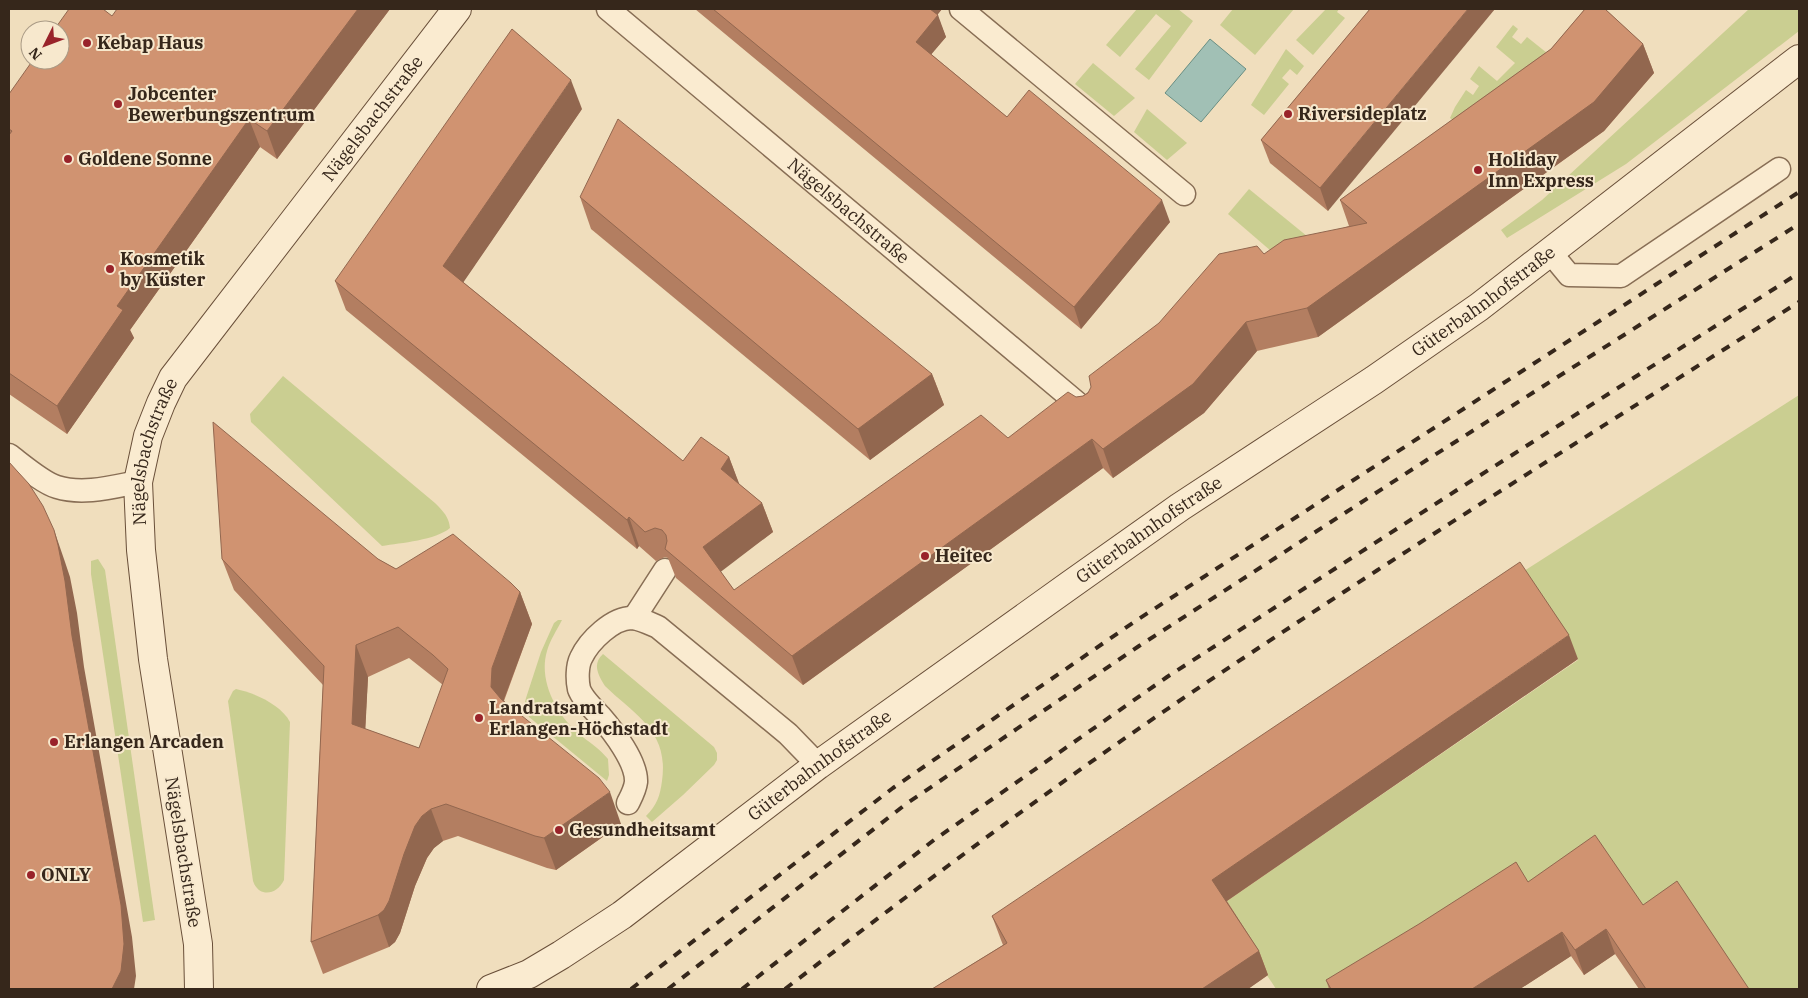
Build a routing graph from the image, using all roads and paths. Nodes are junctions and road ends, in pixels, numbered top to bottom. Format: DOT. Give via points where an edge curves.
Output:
graph roads {
  1 [pos="457,9"];
  2 [pos="608,9"];
  3 [pos="961,9"];
  4 [pos="1799,59"];
  5 [pos="1778,169"];
  6 [pos="1184,194"];
  7 [pos="1550,252"];
  8 [pos="1089,413"];
  9 [pos="9,455"];
  10 [pos="138,482"];
  11 [pos="665,570"];
  12 [pos="634,618"];
  13 [pos="818,765"];
  14 [pos="628,804"];
  15 [pos="199,989"];
  16 [pos="491,989"];
  1 -- 10 [label="street, Nägelsbachstraße" via="173,378 148,436"];
  2 -- 8 [label="lane, Nägelsbachstraße"];
  3 -- 6 [label="lane"];
  4 -- 7 [label="street, Güterbahnhofstraße"];
  5 -- 7 [label="lane" via="1621,276 1569,275"];
  7 -- 13 [label="street, Güterbahnhofstraße" via="1479,307 1180,507"];
  9 -- 10 [label="lane" via="57,487 86,491"];
  10 -- 15 [label="street, Nägelsbachstraße" via="141,550 153,659 198,944"];
  11 -- 12 [label="lane"];
  12 -- 13 [label="lane" via="658,627 686,648 788,734"];
  12 -- 14 [label="lane" via="618,621 604,630 581,658 578,670 579,689 629,757 636,780"];
  13 -- 16 [label="street, Güterbahnhofstraße" via="622,915 529,974"];
}
